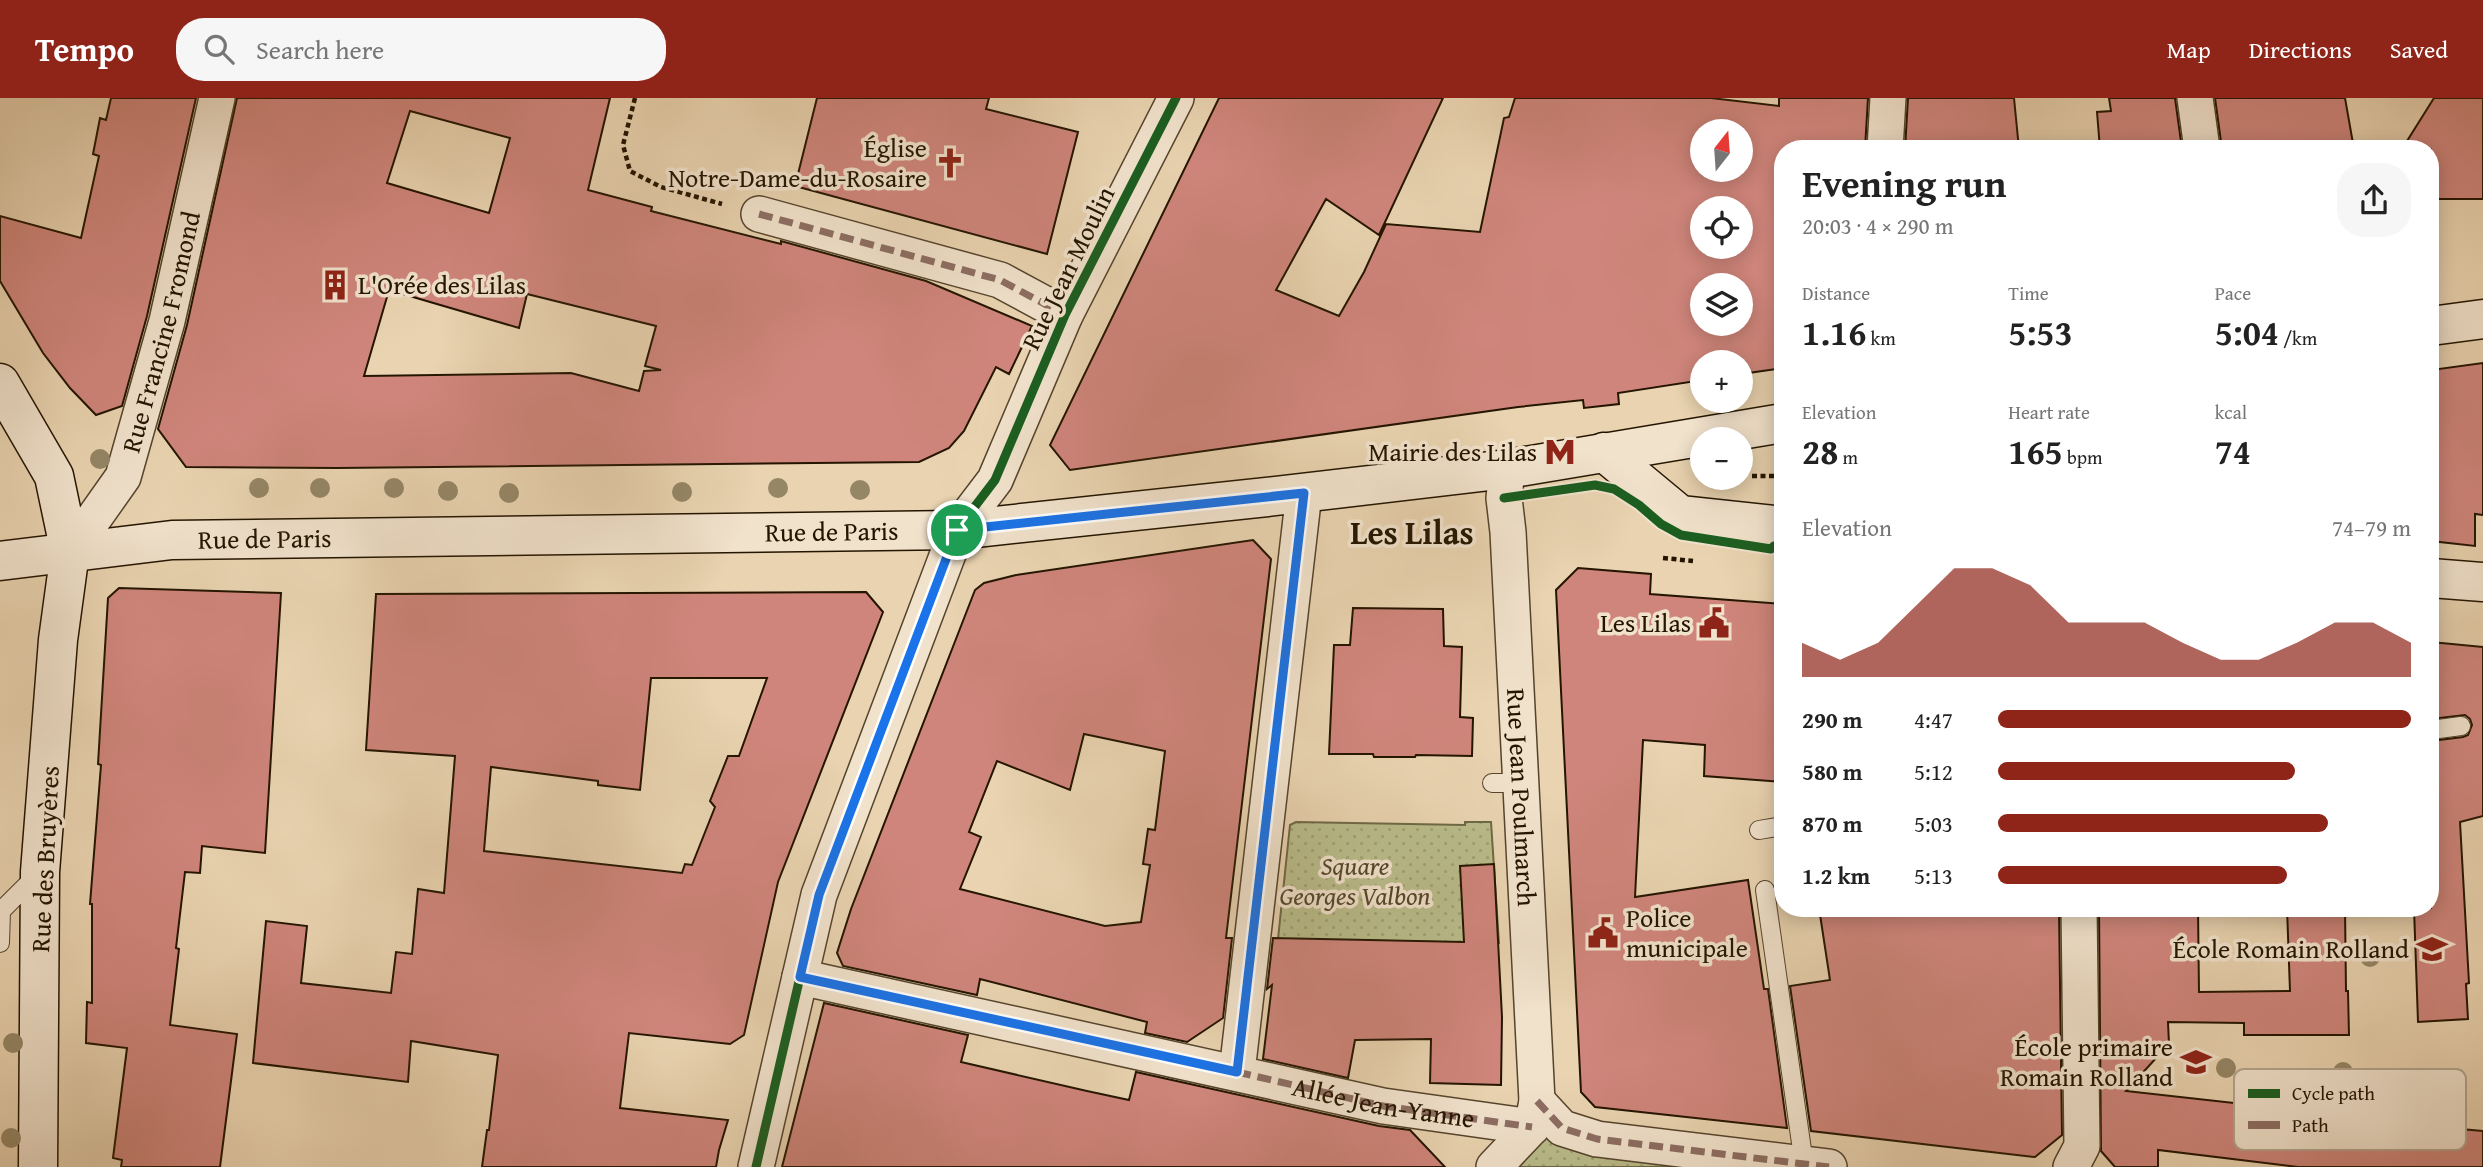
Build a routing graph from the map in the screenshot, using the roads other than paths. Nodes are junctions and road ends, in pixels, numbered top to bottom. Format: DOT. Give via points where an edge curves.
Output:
graph roads {
  1 [pos="216,98"];
  2 [pos="1176,98"];
  3 [pos="1888,98"];
  4 [pos="2195,98"];
  5 [pos="1886,140"];
  6 [pos="2201,140"];
  7 [pos="758,214"];
  8 [pos="1065,315"];
  9 [pos="2483,319"];
  10 [pos="2439,325"];
  11 [pos="0,383"];
  12 [pos="1774,424"];
  13 [pos="1604,452"];
  14 [pos="1507,469"];
  15 [pos="1304,493"];
  16 [pos="1774,525"];
  17 [pos="957,530"];
  18 [pos="70,552"];
  19 [pos="0,561"];
  20 [pos="2439,579"];
  21 [pos="2483,582"];
  22 [pos="2460,726"];
  23 [pos="2439,729"];
  24 [pos="1774,828"];
  25 [pos="1759,830"];
  26 [pos="40,872"];
  27 [pos="1765,890"];
  28 [pos="2078,917"];
  29 [pos="0,943"];
  30 [pos="800,977"];
  31 [pos="1237,1072"];
  32 [pos="1535,1114"];
  33 [pos="1817,1166"];
  34 [pos="38,1167"];
  35 [pos="756,1167"];
  36 [pos="1494,1167"];
  37 [pos="2071,1167"];
  1 -- 18 [label="street, Rue Francine Fromond" via="167,321 123,477"];
  2 -- 8 [label="street, Rue Jean Moulin"];
  3 -- 5 [label="street"];
  4 -- 6 [label="street"];
  7 -- 8 [label="street" via="1000,280"];
  8 -- 17 [label="street, Rue Jean Moulin" via="995,480"];
  9 -- 10 [label="main road"];
  11 -- 18 [label="main road, Rue des Bruyères" via="54,475"];
  12 -- 13 [label="main road, Rue de Paris"];
  13 -- 14 [label="main road, Rue de Paris"];
  13 -- 16 [label="main road" via="1680,515"];
  14 -- 15 [label="main road, Rue de Paris"];
  14 -- 32 [label="street, Rue Jean Poulmarch" via="1507,783"];
  15 -- 17 [label="main road, Rue de Paris"];
  15 -- 31 [label="street"];
  17 -- 18 [label="main road, Rue de Paris" via="172,540"];
  17 -- 30 [label="street, Rue Jean Moulin" via="819,895"];
  18 -- 19 [label="main road, Rue de Paris"];
  18 -- 26 [label="main road, Rue des Bruyères" via="58,640"];
  20 -- 21 [label="main road"];
  22 -- 23 [label="lane"];
  24 -- 25 [label="lane"];
  26 -- 29 [label="lane" via="1,911"];
  26 -- 34 [label="main road, Rue des Bruyères"];
  27 -- 33 [label="lane"];
  28 -- 37 [label="street" via="2082,1146"];
  30 -- 31 [label="street, Allée Jean-Yanne"];
  30 -- 35 [label="street, Rue Jean Moulin"];
  31 -- 32 [label="street, Allée Jean-Yanne" via="1383,1106"];
  32 -- 33 [label="street" via="1597,1139"];
  32 -- 36 [label="street"];
}
